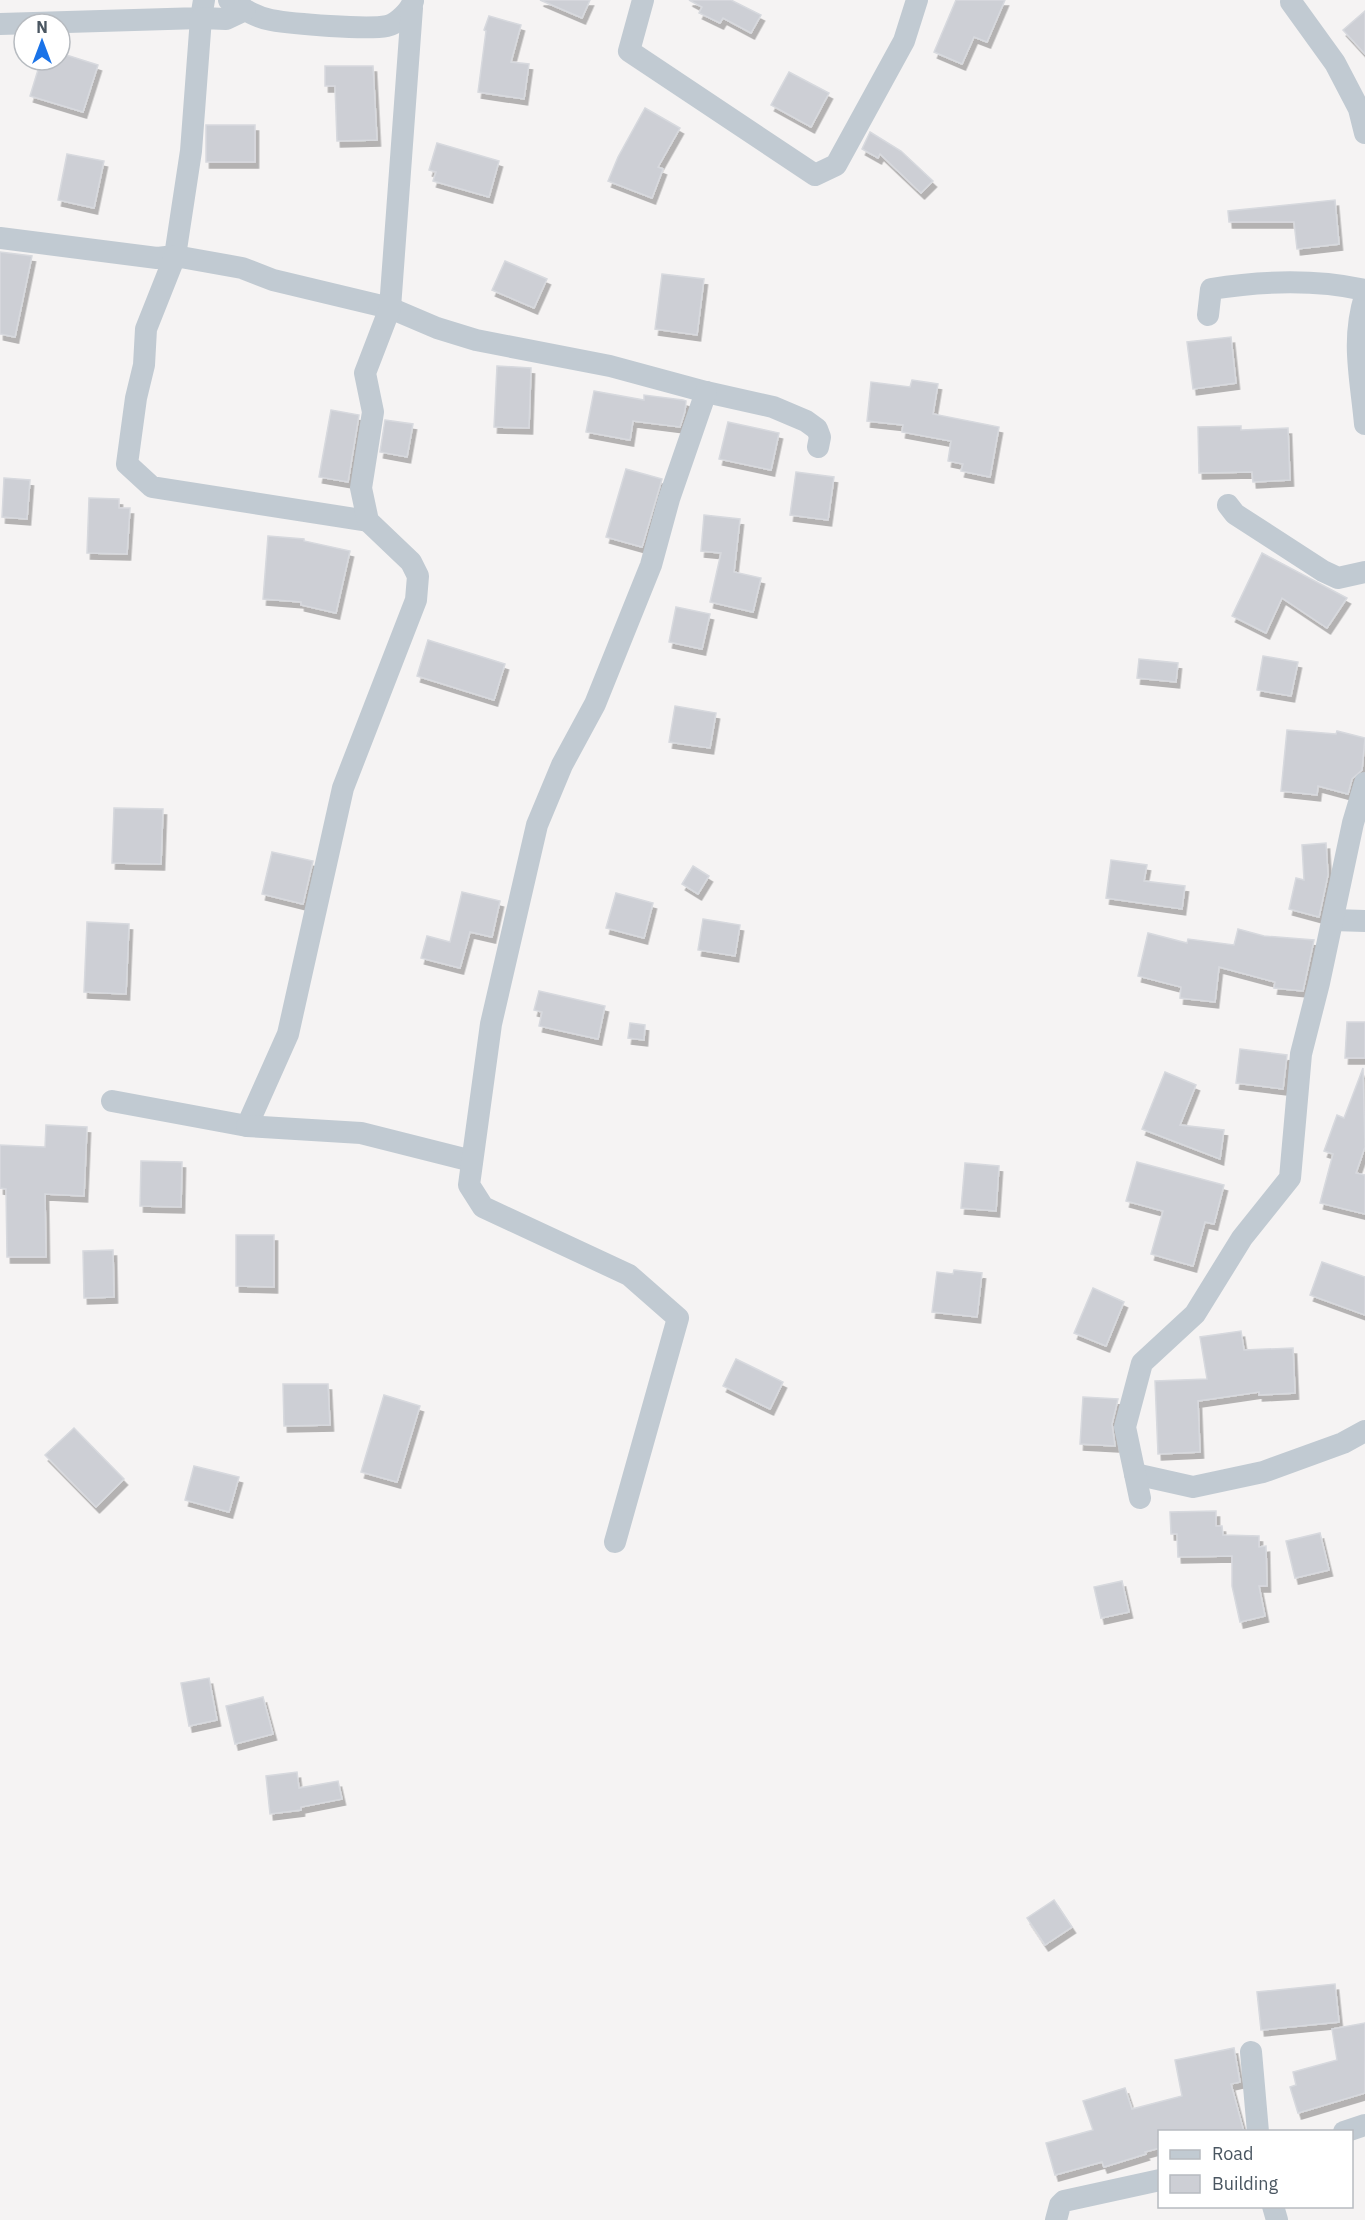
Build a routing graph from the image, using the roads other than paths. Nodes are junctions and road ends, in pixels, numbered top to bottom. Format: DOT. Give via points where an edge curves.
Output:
graph roads {
  1 [pos="643,0"];
  2 [pos="917,0"];
  3 [pos="1291,2"];
  4 [pos="413,4"];
  5 [pos="237,5"];
  6 [pos="202,9"];
  7 [pos="0,24"];
  8 [pos="1365,133"];
  9 [pos="0,238"];
  10 [pos="175,256"];
  11 [pos="1365,290"];
  12 [pos="1365,296"];
  13 [pos="390,308"];
  14 [pos="1208,315"];
  15 [pos="706,392"];
  16 [pos="1365,424"];
  17 [pos="818,447"];
  18 [pos="1227,505"];
  19 [pos="368,521"];
  20 [pos="1365,572"];
  21 [pos="1365,783"];
  22 [pos="1333,920"];
  23 [pos="1365,921"];
  24 [pos="112,1101"];
  25 [pos="247,1126"];
  26 [pos="472,1161"];
  27 [pos="1365,1431"];
  28 [pos="1135,1474"];
  29 [pos="1140,1498"];
  30 [pos="615,1542"];
  31 [pos="1251,2052"];
  32 [pos="1365,2125"];
  33 [pos="1258,2130"];
  34 [pos="1350,2130"];
  35 [pos="1158,2180"];
  36 [pos="1056,2220"];
  1 -- 2 [label="street" via="629,51 815,175 836,165 904,41"];
  3 -- 8 [label="street" via="1335,63 1359,109"];
  4 -- 5 [label="street" via="389,26 270,20"];
  4 -- 13 [label="street"];
  5 -- 6 [label="street" via="226,19"];
  6 -- 7 [label="street"];
  6 -- 10 [label="street" via="190,151"];
  9 -- 10 [label="street" via="157,258"];
  10 -- 13 [label="street" via="242,268 273,280"];
  10 -- 19 [label="street" via="146,329 144,365 127,464 152,487"];
  11 -- 14 [label="street" via="1257,282 1210,289"];
  12 -- 16 [label="street" via="1357,321 1356,350"];
  13 -- 15 [label="street" via="476,340 610,366"];
  13 -- 19 [label="street" via="365,373 373,412 361,488"];
  15 -- 17 [label="street" via="773,406 807,421 817,429"];
  15 -- 26 [label="street" via="651,565 595,704 562,765 537,825 490,1024"];
  18 -- 20 [label="street" via="1323,571 1338,578"];
  19 -- 25 [label="street" via="411,562 418,576 416,600 343,788 288,1034"];
  21 -- 22 [label="street"];
  22 -- 23 [label="street"];
  22 -- 28 [label="street" via="1301,1054 1290,1178 1242,1238 1195,1314 1142,1363 1125,1427"];
  24 -- 25 [label="street"];
  25 -- 26 [label="street" via="361,1133"];
  26 -- 30 [label="street" via="468,1185 483,1207 628,1275 678,1318"];
  27 -- 28 [label="street" via="1263,1472 1193,1487"];
  28 -- 29 [label="street"];
  31 -- 33 [label="street"];
  32 -- 34 [label="street"];
  35 -- 36 [label="street" via="1064,2202"];
}
